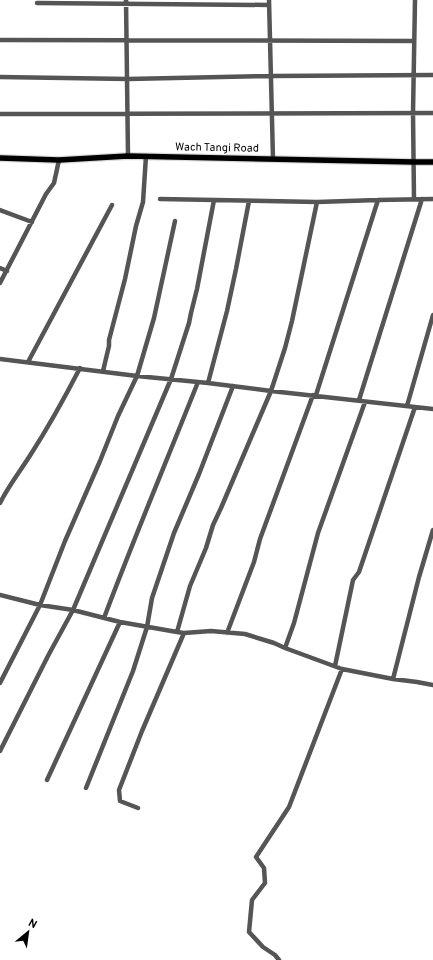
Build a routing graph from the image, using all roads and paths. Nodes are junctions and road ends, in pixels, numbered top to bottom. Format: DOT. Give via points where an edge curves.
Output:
graph roads {
  1 [pos="415,0"];
  2 [pos="126,2"];
  3 [pos="269,2"];
  4 [pos="37,3"];
  5 [pos="0,40"];
  6 [pos="127,41"];
  7 [pos="270,41"];
  8 [pos="414,41"];
  9 [pos="414,75"];
  10 [pos="433,75"];
  11 [pos="271,76"];
  12 [pos="0,78"];
  13 [pos="128,80"];
  14 [pos="272,113"];
  15 [pos="413,113"];
  16 [pos="433,113"];
  17 [pos="0,114"];
  18 [pos="128,114"];
  19 [pos="128,156"];
  20 [pos="146,156"];
  21 [pos="0,158"];
  22 [pos="273,159"];
  23 [pos="59,160"];
  24 [pos="414,162"];
  25 [pos="433,162"];
  26 [pos="160,199"];
  27 [pos="414,199"];
  28 [pos="422,199"];
  29 [pos="433,199"];
  30 [pos="214,200"];
  31 [pos="378,200"];
  32 [pos="249,201"];
  33 [pos="317,202"];
  34 [pos="112,205"];
  35 [pos="0,210"];
  36 [pos="175,220"];
  37 [pos="32,222"];
  38 [pos="0,268"];
  39 [pos="7,271"];
  40 [pos="0,283"];
  41 [pos="433,315"];
  42 [pos="0,359"];
  43 [pos="28,362"];
  44 [pos="80,368"];
  45 [pos="103,371"];
  46 [pos="137,376"];
  47 [pos="171,379"];
  48 [pos="198,382"];
  49 [pos="208,383"];
  50 [pos="233,386"];
  51 [pos="271,391"];
  52 [pos="314,395"];
  53 [pos="362,401"];
  54 [pos="407,406"];
  55 [pos="415,407"];
  56 [pos="433,409"];
  57 [pos="0,503"];
  58 [pos="433,530"];
  59 [pos="0,595"];
  60 [pos="40,605"];
  61 [pos="73,610"];
  62 [pos="104,618"];
  63 [pos="120,622"];
  64 [pos="147,627"];
  65 [pos="177,632"];
  66 [pos="184,633"];
  67 [pos="228,633"];
  68 [pos="285,648"];
  69 [pos="335,666"];
  70 [pos="342,669"];
  71 [pos="393,680"];
  72 [pos="0,683"];
  73 [pos="433,685"];
  74 [pos="0,751"];
  75 [pos="47,780"];
  76 [pos="86,788"];
  77 [pos="138,808"];
  78 [pos="279,960"];
  1 -- 8 [label="street"];
  2 -- 3 [label="street"];
  2 -- 4 [label="street"];
  2 -- 6 [label="street"];
  3 -- 7 [label="street"];
  5 -- 6 [label="street"];
  6 -- 7 [label="street"];
  6 -- 13 [label="street"];
  7 -- 8 [label="street"];
  7 -- 11 [label="street"];
  8 -- 9 [label="street"];
  9 -- 10 [label="street"];
  9 -- 11 [label="street"];
  9 -- 15 [label="street"];
  11 -- 13 [label="street"];
  11 -- 14 [label="street"];
  12 -- 13 [label="street"];
  13 -- 18 [label="street"];
  14 -- 15 [label="street"];
  14 -- 18 [label="street"];
  14 -- 22 [label="street"];
  15 -- 16 [label="street"];
  15 -- 24 [label="street"];
  17 -- 18 [label="street"];
  18 -- 19 [label="street"];
  19 -- 20 [label="main road, Wach Tangi Road"];
  19 -- 23 [label="main road, Wach Tangi Road"];
  20 -- 22 [label="main road, Wach Tangi Road"];
  20 -- 45 [label="street" via="143,202"];
  21 -- 23 [label="main road, Wach Tangi Road"];
  22 -- 24 [label="main road, Wach Tangi Road"];
  23 -- 37 [label="street" via="54,183"];
  24 -- 25 [label="main road, Wach Tangi Road"];
  24 -- 27 [label="street"];
  26 -- 30 [label="street"];
  27 -- 28 [label="street"];
  27 -- 31 [label="street"];
  28 -- 29 [label="street"];
  28 -- 53 [label="street"];
  30 -- 32 [label="street"];
  30 -- 47 [label="street" via="189,323"];
  31 -- 33 [label="street"];
  31 -- 52 [label="street"];
  32 -- 33 [label="street"];
  32 -- 49 [label="street" via="227,311"];
  33 -- 51 [label="street" via="292,321"];
  34 -- 43 [label="street"];
  35 -- 37 [label="street"];
  36 -- 46 [label="street" via="154,318"];
  37 -- 39 [label="street"];
  38 -- 39 [label="street"];
  39 -- 40 [label="street"];
  41 -- 54 [label="street"];
  42 -- 43 [label="street"];
  43 -- 44 [label="street"];
  44 -- 45 [label="street"];
  44 -- 57 [label="street" via="60,406"];
  45 -- 46 [label="street"];
  46 -- 47 [label="street"];
  46 -- 60 [label="street"];
  47 -- 48 [label="street"];
  47 -- 61 [label="street"];
  48 -- 49 [label="street"];
  48 -- 62 [label="street"];
  49 -- 50 [label="street"];
  50 -- 51 [label="street"];
  50 -- 64 [label="street" via="174,532 152,598"];
  51 -- 52 [label="street"];
  51 -- 65 [label="street" via="213,525 190,586"];
  52 -- 53 [label="street"];
  52 -- 67 [label="street"];
  53 -- 54 [label="street"];
  53 -- 68 [label="street" via="318,533"];
  54 -- 55 [label="street"];
  55 -- 56 [label="street"];
  55 -- 69 [label="street" via="359,572 353,580"];
  58 -- 71 [label="street"];
  59 -- 60 [label="street"];
  60 -- 61 [label="street"];
  60 -- 72 [label="street"];
  61 -- 62 [label="street"];
  61 -- 74 [label="street"];
  62 -- 63 [label="street"];
  63 -- 64 [label="street"];
  63 -- 75 [label="street"];
  64 -- 65 [label="street"];
  64 -- 76 [label="street" via="133,671"];
  65 -- 66 [label="street"];
  66 -- 67 [label="street"];
  66 -- 77 [label="street" via="118,790 120,801"];
  67 -- 68 [label="street" via="245,634"];
  68 -- 69 [label="street"];
  69 -- 70 [label="street"];
  70 -- 71 [label="street"];
  70 -- 78 [label="street" via="289,807 256,857 264,868 265,883 252,900 249,932"];
  71 -- 73 [label="street"];
}
